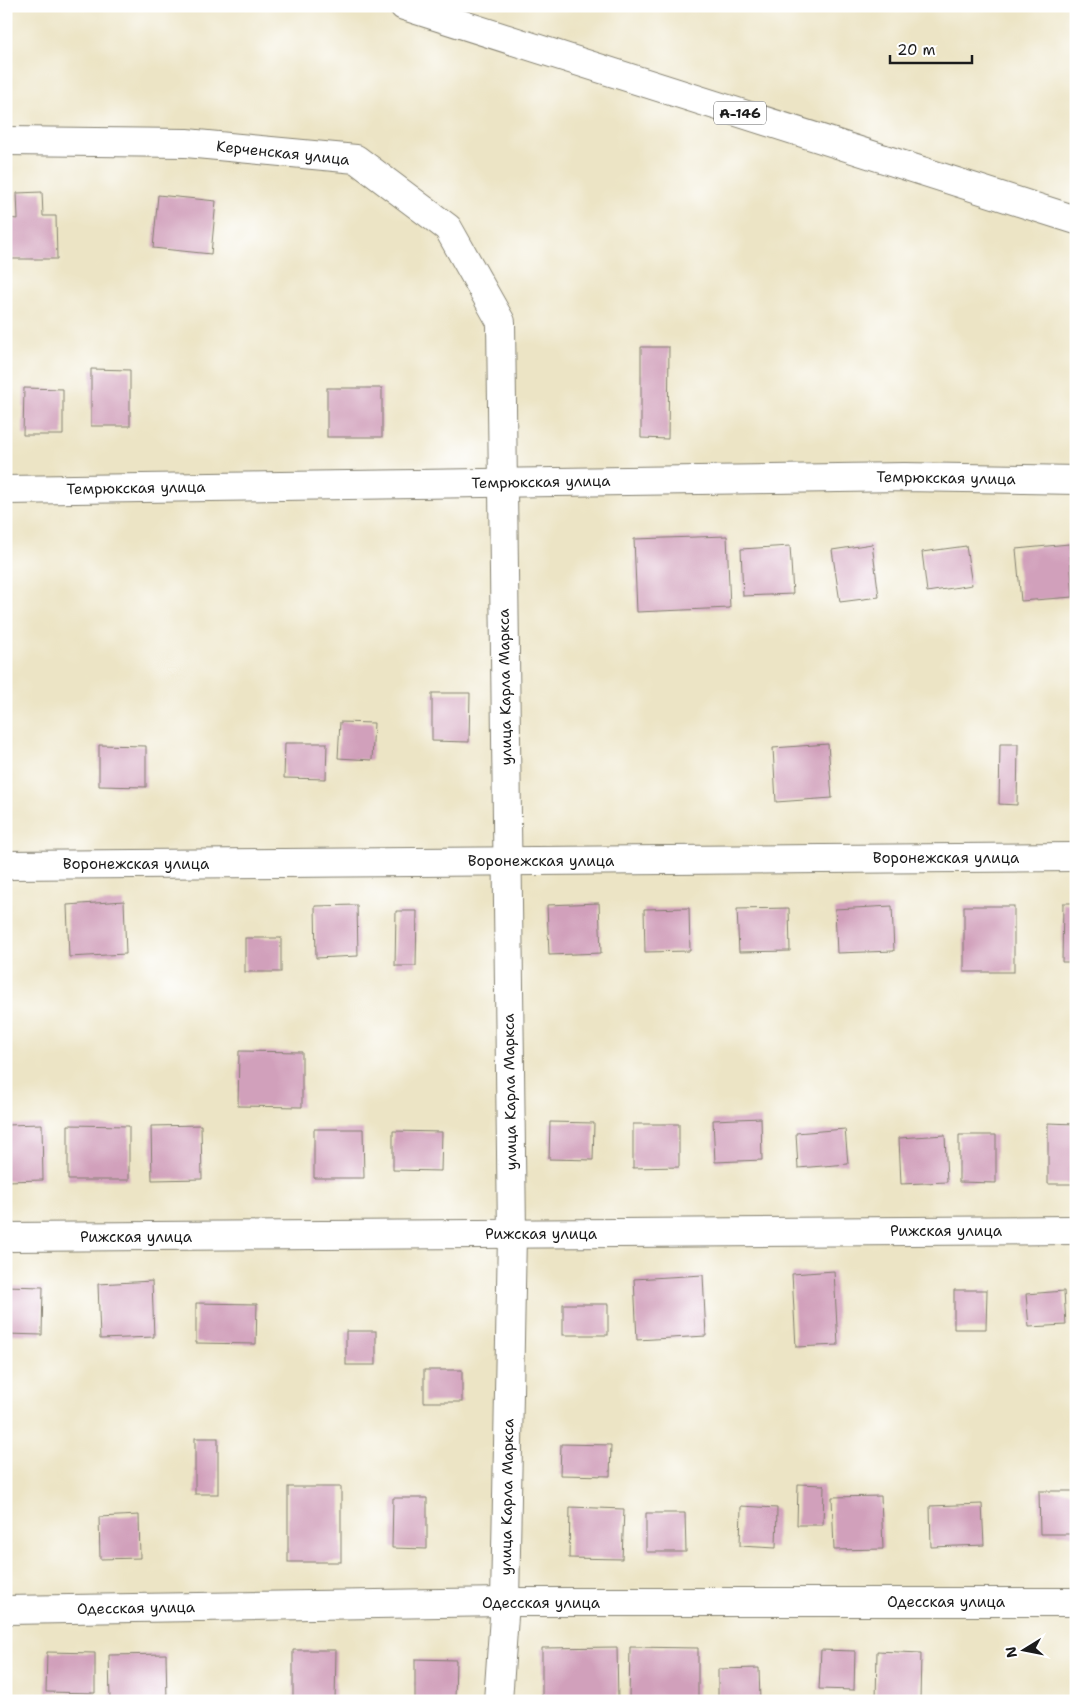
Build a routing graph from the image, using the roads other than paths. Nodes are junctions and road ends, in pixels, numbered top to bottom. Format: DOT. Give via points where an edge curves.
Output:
graph roads {
  1 [pos="404,6"];
  2 [pos="6,141"];
  3 [pos="1076,220"];
  4 [pos="1076,480"];
  5 [pos="502,483"];
  6 [pos="6,490"];
  7 [pos="1076,857"];
  8 [pos="508,861"];
  9 [pos="6,865"];
  10 [pos="1076,1230"];
  11 [pos="512,1235"];
  12 [pos="6,1237"];
  13 [pos="505,1602"];
  14 [pos="1076,1602"];
  15 [pos="6,1610"];
  16 [pos="498,1701"];
  1 -- 3 [label="main road, А-146"];
  2 -- 5 [label="main road, Керченская улица" via="186,143 356,159 448,228 501,322"];
  4 -- 5 [label="main road, Темрюкская улица" via="904,477"];
  5 -- 6 [label="main road, Темрюкская улица"];
  5 -- 8 [label="main road, улица Карла Маркса"];
  7 -- 8 [label="main road, Воронежская улица"];
  8 -- 9 [label="main road, Воронежская улица"];
  8 -- 11 [label="main road, улица Карла Маркса"];
  10 -- 11 [label="main road, Рижская улица"];
  11 -- 12 [label="main road, Рижская улица"];
  11 -- 13 [label="main road, улица Карла Маркса"];
  13 -- 14 [label="main road, Одесская улица"];
  13 -- 15 [label="main road, Одесская улица"];
  13 -- 16 [label="main road, улица Карла Маркса"];
}
